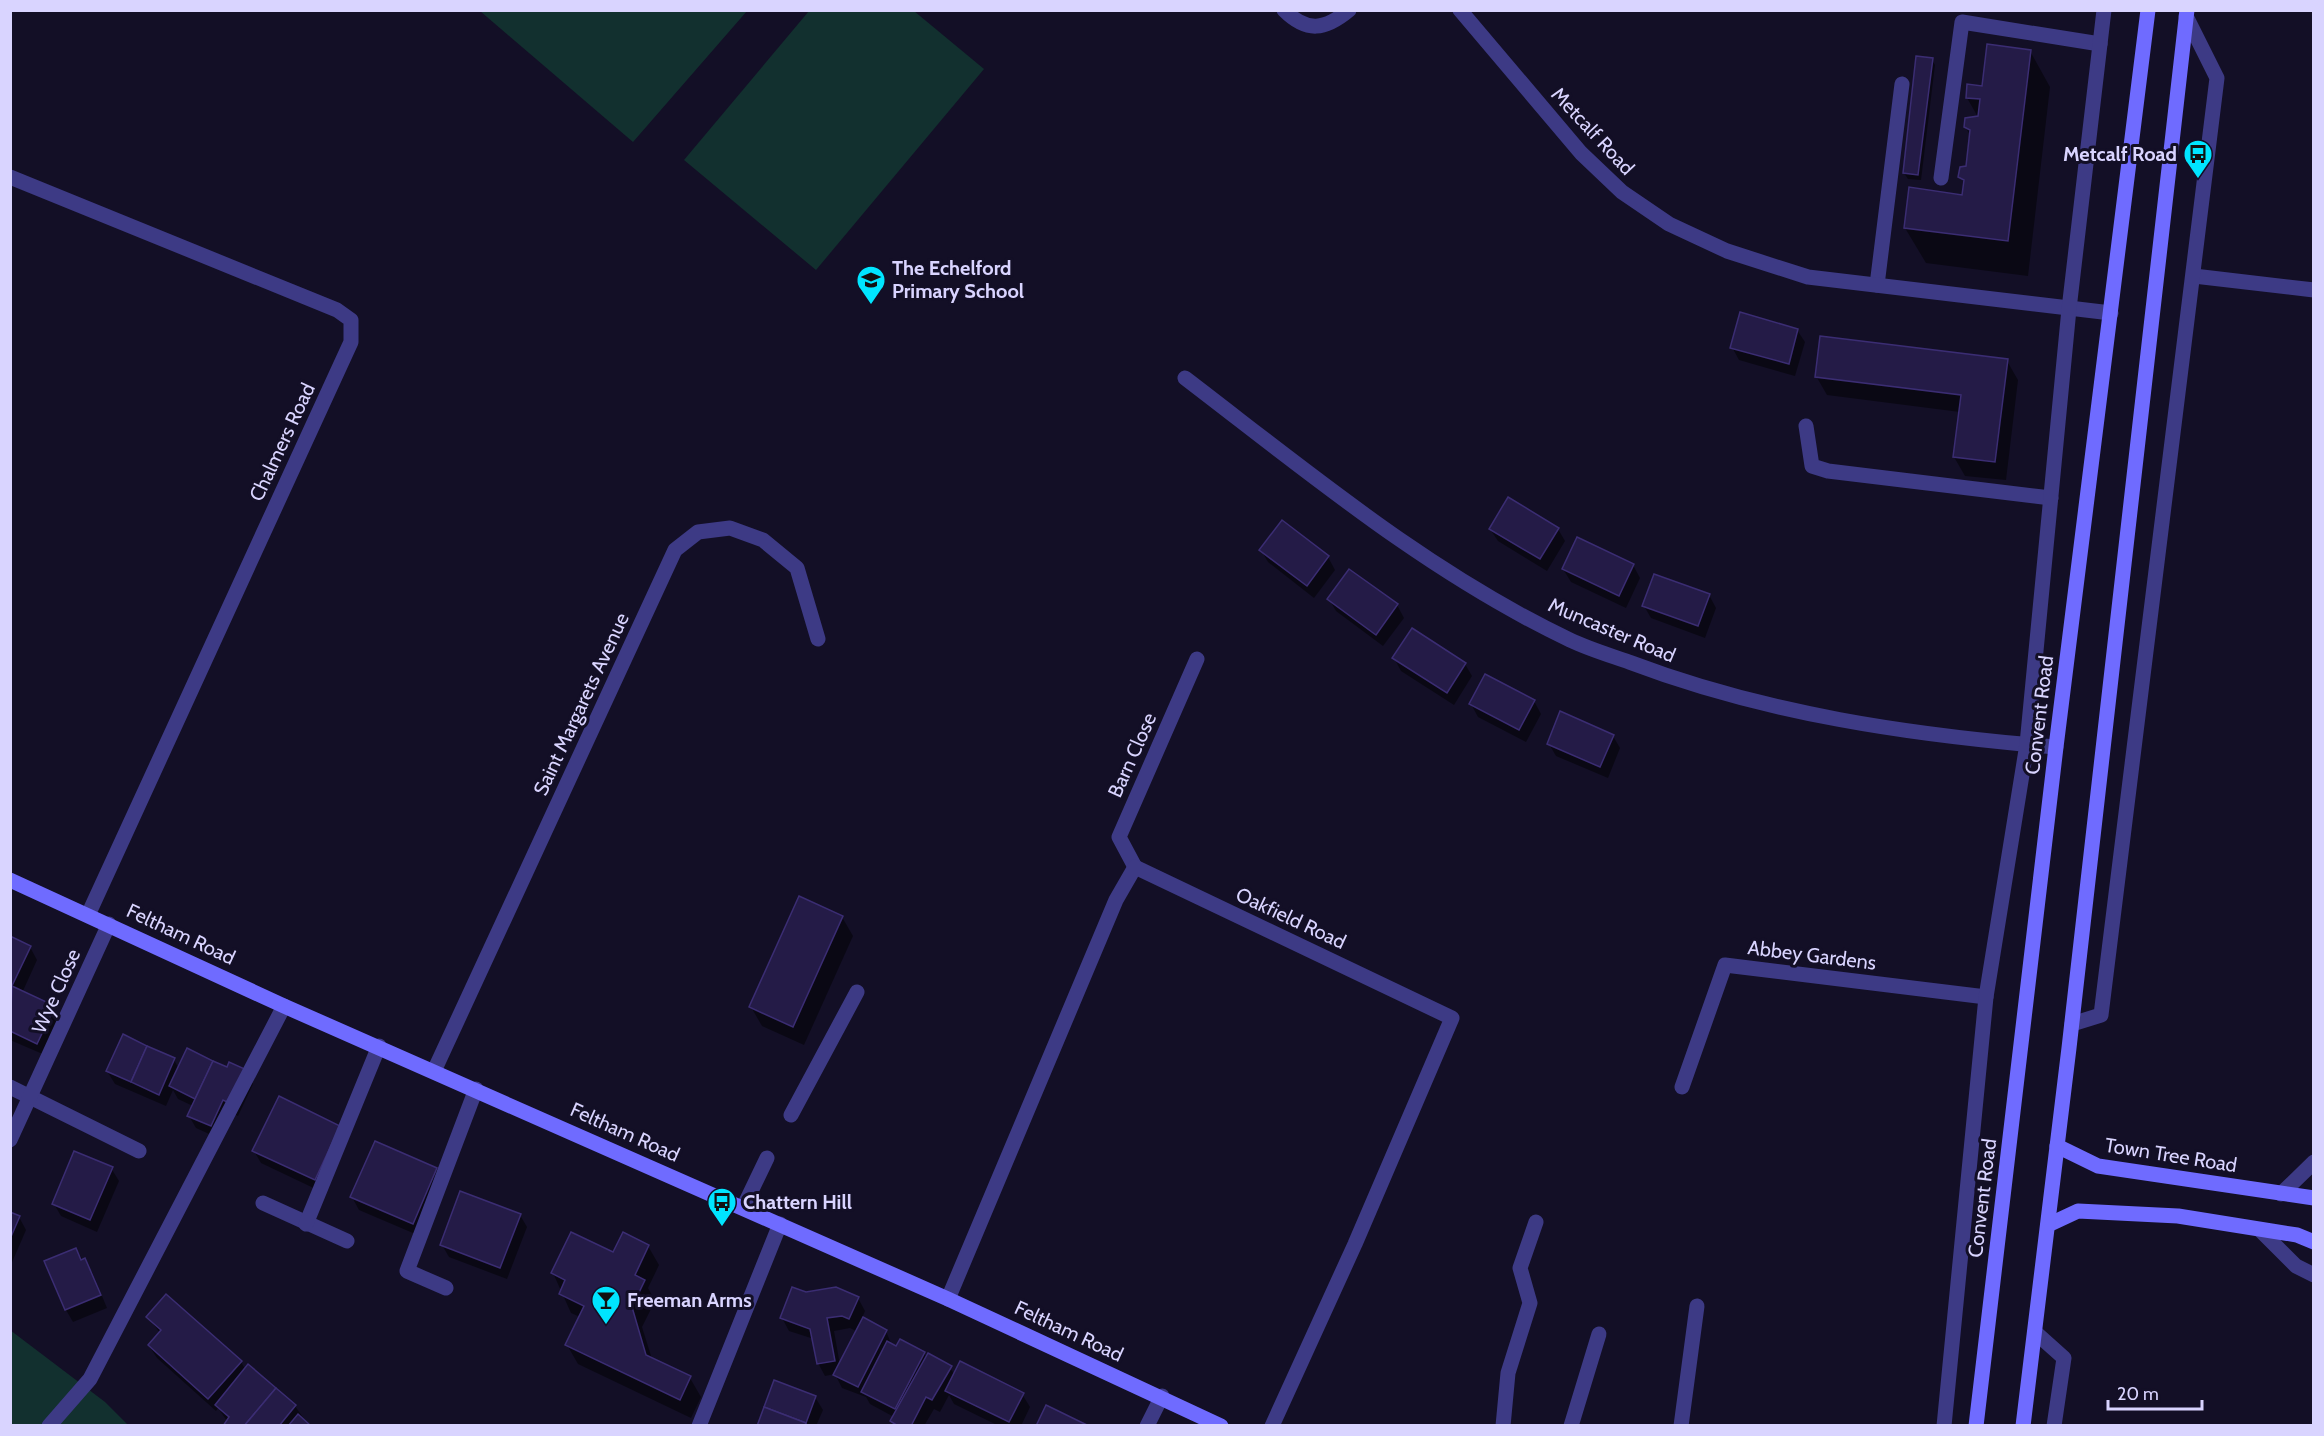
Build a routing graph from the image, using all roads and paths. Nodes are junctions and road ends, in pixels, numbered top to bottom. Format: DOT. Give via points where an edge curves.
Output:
graph roads {
  1 [pos="1284,10"];
  2 [pos="1349,10"];
  3 [pos="1460,10"];
  4 [pos="2104,10"];
  5 [pos="2148,10"];
  6 [pos="2184,12"];
  7 [pos="2100,44"];
  8 [pos="1902,84"];
  9 [pos="10,177"];
  10 [pos="1941,178"];
  11 [pos="2194,276"];
  12 [pos="1877,285"];
  13 [pos="2313,290"];
  14 [pos="2069,309"];
  15 [pos="2111,313"];
  16 [pos="1185,378"];
  17 [pos="1806,426"];
  18 [pos="2051,498"];
  19 [pos="818,639"];
  20 [pos="1197,659"];
  21 [pos="2027,744"];
  22 [pos="2056,747"];
  23 [pos="1135,867"];
  24 [pos="10,880"];
  25 [pos="88,915"];
  26 [pos="109,924"];
  27 [pos="857,992"];
  28 [pos="1986,998"];
  29 [pos="284,1006"];
  30 [pos="2072,1024"];
  31 [pos="379,1046"];
  32 [pos="434,1071"];
  33 [pos="1682,1086"];
  34 [pos="10,1087"];
  35 [pos="476,1089"];
  36 [pos="32,1096"];
  37 [pos="791,1115"];
  38 [pos="10,1140"];
  39 [pos="2057,1146"];
  40 [pos="139,1151"];
  41 [pos="767,1158"];
  42 [pos="2313,1162"];
  43 [pos="2281,1194"];
  44 [pos="2313,1198"];
  45 [pos="263,1203"];
  46 [pos="743,1208"];
  47 [pos="1536,1222"];
  48 [pos="306,1224"];
  49 [pos="780,1224"];
  50 [pos="2048,1225"];
  51 [pos="2260,1230"];
  52 [pos="347,1241"];
  53 [pos="2313,1242"];
  54 [pos="2313,1275"];
  55 [pos="446,1288"];
  56 [pos="948,1299"];
  57 [pos="1697,1306"];
  58 [pos="2035,1332"];
  59 [pos="1599,1334"];
  60 [pos="1162,1396"];
  61 [pos="49,1425"];
  62 [pos="699,1425"];
  63 [pos="1147,1425"];
  64 [pos="1221,1425"];
  65 [pos="1272,1425"];
  66 [pos="1503,1425"];
  67 [pos="1571,1425"];
  68 [pos="1681,1425"];
  69 [pos="1944,1425"];
  70 [pos="1976,1425"];
  71 [pos="2023,1425"];
  72 [pos="2054,1425"];
  1 -- 2 [label="street" via="1298,24 1320,27"];
  3 -- 12 [label="street, Metcalf Road" via="1581,153 1623,192 1669,224 1727,251 1808,277"];
  4 -- 7 [label="street, Convent Road"];
  5 -- 15 [label="main road, Convent Road"];
  6 -- 11 [label="street" via="2217,78"];
  6 -- 30 [label="main road"];
  7 -- 10 [label="street" via="1962,22"];
  7 -- 14 [label="street, Convent Road"];
  8 -- 12 [label="street"];
  9 -- 25 [label="street, Chalmers Road" via="338,310 351,320 351,342"];
  11 -- 13 [label="street"];
  11 -- 30 [label="street" via="2101,1015"];
  12 -- 14 [label="street, Metcalf Road"];
  14 -- 15 [label="street, Metcalf Road"];
  14 -- 18 [label="street, Convent Road"];
  15 -- 22 [label="main road, Convent Road"];
  16 -- 21 [label="street, Muncaster Road" via="1365,516 1469,585 1571,640 1691,686 1796,713"];
  17 -- 18 [label="street" via="1812,466 1828,471"];
  18 -- 21 [label="street, Convent Road"];
  19 -- 32 [label="street, Saint Margarets Avenue" via="797,568 763,540 730,528 698,532 675,550"];
  20 -- 23 [label="street, Barn Close" via="1119,837"];
  21 -- 22 [label="street, Muncaster Road"];
  21 -- 28 [label="street, Convent Road"];
  22 -- 70 [label="main road, Convent Road"];
  23 -- 56 [label="street" via="1116,900"];
  23 -- 65 [label="street, Oakfield Road" via="1452,1018"];
  24 -- 25 [label="main road, Feltham Road"];
  25 -- 26 [label="main road, Feltham Road"];
  26 -- 29 [label="main road, Feltham Road"];
  26 -- 36 [label="street, Wye Close"];
  27 -- 37 [label="street"];
  28 -- 33 [label="street, Abbey Gardens" via="1725,965"];
  28 -- 69 [label="street, Convent Road"];
  29 -- 31 [label="main road, Feltham Road"];
  29 -- 61 [label="street" via="90,1379"];
  30 -- 39 [label="main road"];
  31 -- 32 [label="main road, Feltham Road"];
  31 -- 48 [label="street"];
  32 -- 35 [label="main road, Feltham Road"];
  34 -- 36 [label="street"];
  35 -- 46 [label="main road, Feltham Road"];
  35 -- 55 [label="street" via="407,1271"];
  36 -- 38 [label="street, Wye Close"];
  36 -- 40 [label="street"];
  39 -- 43 [label="main road, Town Tree Road" via="2098,1166"];
  39 -- 50 [label="main road"];
  41 -- 46 [label="street"];
  42 -- 43 [label="street"];
  43 -- 44 [label="main road, Town Tree Road"];
  45 -- 48 [label="street"];
  46 -- 49 [label="main road, Feltham Road"];
  47 -- 66 [label="street" via="1520,1269 1530,1303 1508,1373"];
  48 -- 52 [label="street"];
  49 -- 56 [label="main road, Feltham Road"];
  49 -- 62 [label="street"];
  50 -- 51 [label="main road" via="2078,1211 2178,1216"];
  50 -- 58 [label="main road"];
  51 -- 53 [label="main road" via="2297,1235"];
  51 -- 54 [label="street" via="2296,1266"];
  56 -- 60 [label="main road, Feltham Road"];
  57 -- 68 [label="street"];
  58 -- 71 [label="main road"];
  58 -- 72 [label="street" via="2064,1359"];
  59 -- 67 [label="street"];
  60 -- 63 [label="street"];
  60 -- 64 [label="main road, Feltham Road"];
}
